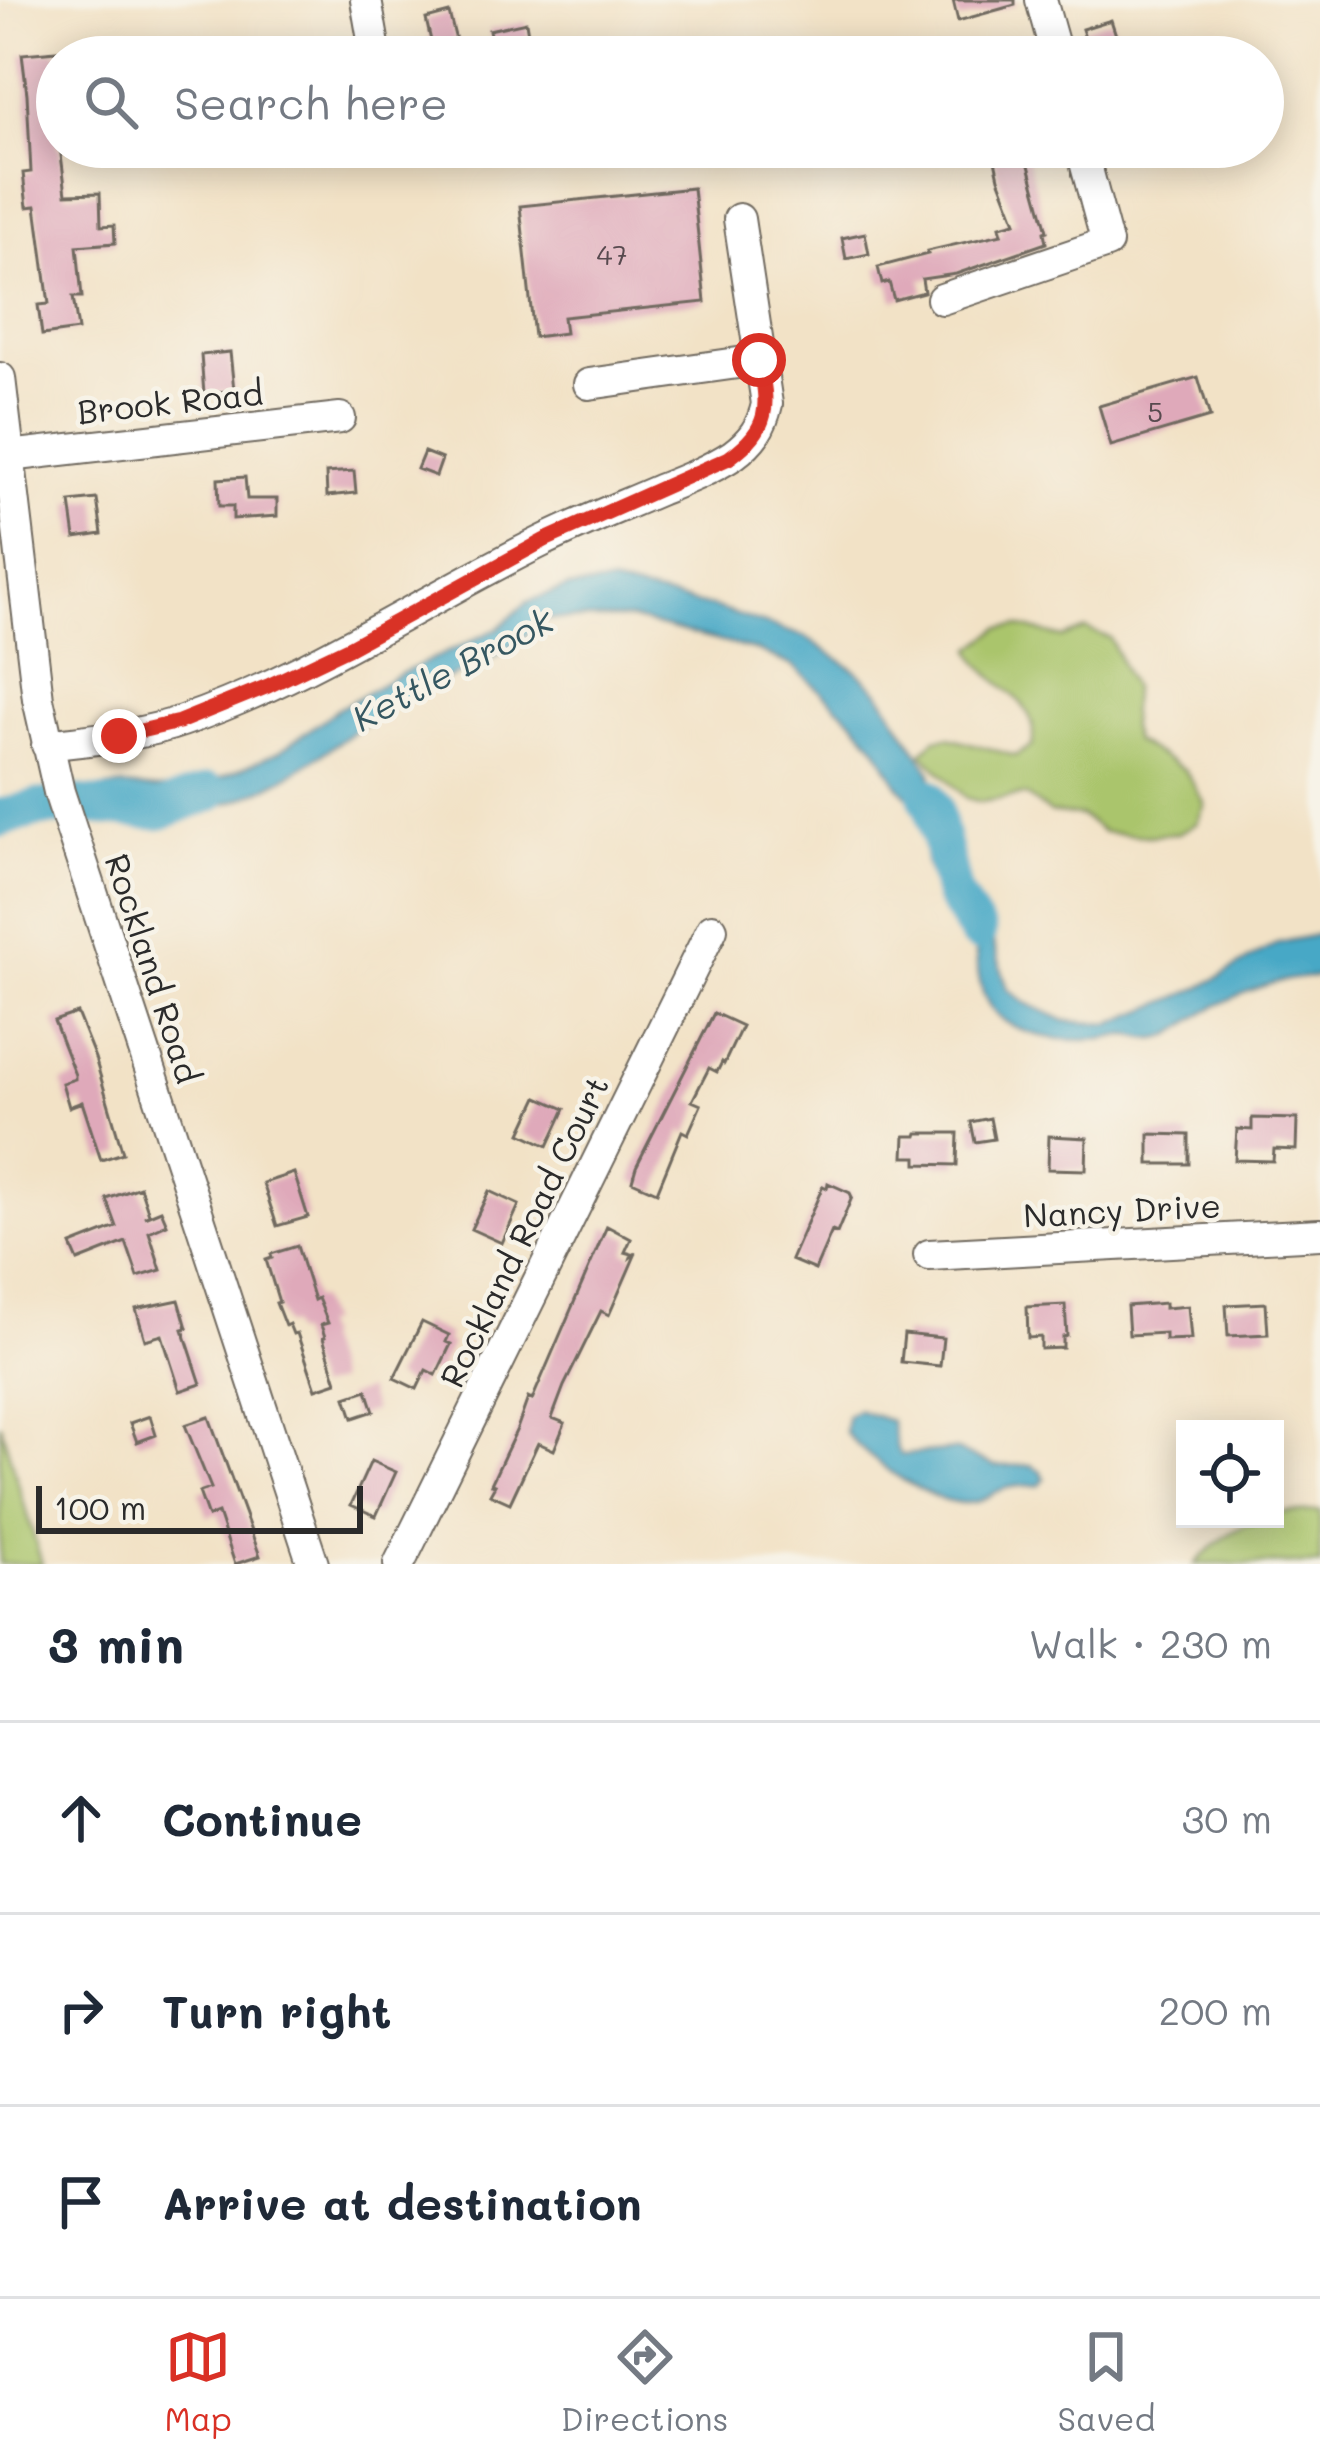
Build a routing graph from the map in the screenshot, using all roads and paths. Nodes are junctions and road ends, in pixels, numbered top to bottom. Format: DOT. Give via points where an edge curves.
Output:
graph roads {
  1 [pos="366,0"];
  2 [pos="1041,0"];
  3 [pos="372,36"];
  4 [pos="1051,36"];
  5 [pos="1087,168"];
  6 [pos="739,219"];
  7 [pos="942,299"];
  8 [pos="759,360"];
  9 [pos="0,378"];
  10 [pos="589,385"];
  11 [pos="340,418"];
  12 [pos="9,456"];
  13 [pos="47,745"];
  14 [pos="712,929"];
  15 [pos="1320,1234"];
  16 [pos="928,1255"];
  17 [pos="314,1564"];
  18 [pos="399,1564"];
  1 -- 3 [label="street"];
  2 -- 4 [label="street"];
  5 -- 7 [label="street" via="1107,243"];
  6 -- 8 [label="street"];
  8 -- 10 [label="street"];
  8 -- 13 [label="street" via="763,421 729,458 545,540 268,686 179,722"];
  9 -- 12 [label="street, Rockland Road"];
  11 -- 12 [label="street, Brook Road"];
  12 -- 13 [label="street, Rockland Road"];
  13 -- 17 [label="street, Rockland Road"];
  14 -- 18 [label="street, Rockland Road Court"];
  15 -- 16 [label="street, Nancy Drive"];
}
